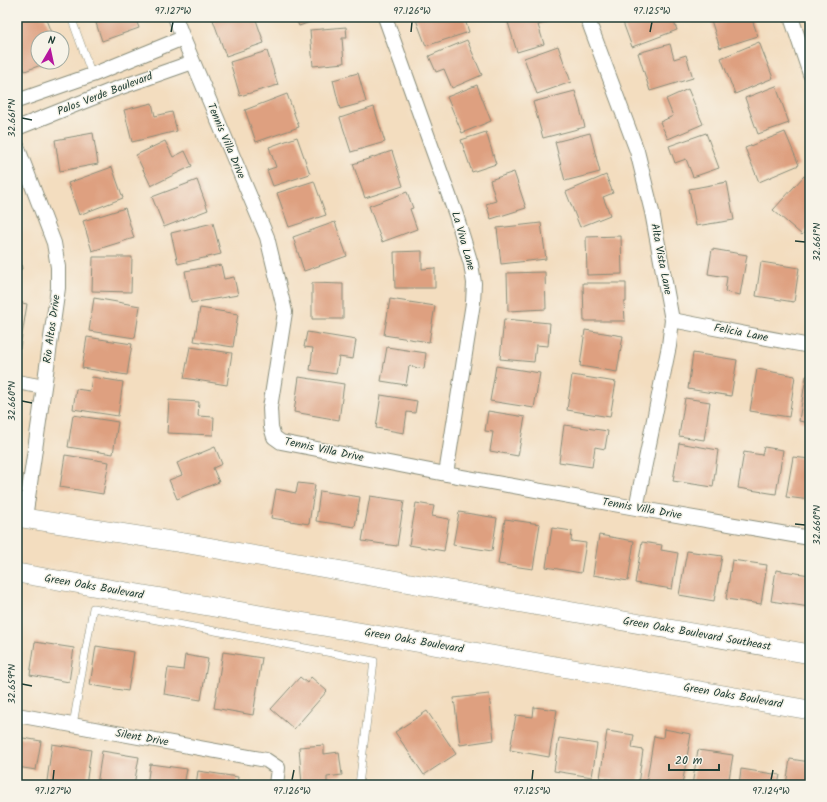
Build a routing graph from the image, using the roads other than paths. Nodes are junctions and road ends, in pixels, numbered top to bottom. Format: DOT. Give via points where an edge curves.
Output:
graph roads {
  1 [pos="71,17"];
  2 [pos="175,17"];
  3 [pos="385,17"];
  4 [pos="587,17"];
  5 [pos="791,17"];
  6 [pos="183,38"];
  7 [pos="193,62"];
  8 [pos="810,74"];
  9 [pos="92,75"];
  10 [pos="17,101"];
  11 [pos="17,128"];
  12 [pos="17,146"];
  13 [pos="672,320"];
  14 [pos="810,346"];
  15 [pos="17,382"];
  16 [pos="44,387"];
  17 [pos="446,474"];
  18 [pos="636,508"];
  19 [pos="21,518"];
  20 [pos="810,538"];
  21 [pos="17,573"];
  22 [pos="810,654"];
  23 [pos="810,710"];
  24 [pos="17,715"];
  25 [pos="73,725"];
  26 [pos="276,785"];
  27 [pos="359,785"];
  1 -- 9 [label="lane"];
  2 -- 6 [label="street, Tennis Villa Drive"];
  3 -- 17 [label="street, La Viva Lane" via="456,215 474,283"];
  4 -- 13 [label="street, Alta Vista Lane" via="637,151 652,212"];
  5 -- 8 [label="street"];
  6 -- 7 [label="street, Tennis Villa Drive"];
  6 -- 9 [label="street, Palos Verde Boulevard"];
  7 -- 11 [label="street, Palos Verde Boulevard"];
  7 -- 17 [label="street, Tennis Villa Drive" via="266,237 285,312 270,408 274,437 281,442"];
  9 -- 10 [label="street, Palos Verde Boulevard"];
  12 -- 16 [label="street, Rio Altos Drive" via="54,243 58,267 58,288"];
  13 -- 14 [label="street, Felicia Lane"];
  13 -- 18 [label="street, Alta Vista Lane"];
  15 -- 16 [label="street"];
  16 -- 19 [label="street, Rio Altos Drive"];
  17 -- 18 [label="street, Tennis Villa Drive"];
  18 -- 20 [label="street, Tennis Villa Drive"];
  19 -- 22 [label="main road, Green Oaks Boulevard Southeast" via="190,544"];
  21 -- 23 [label="main road, Green Oaks Boulevard"];
  24 -- 25 [label="street, Silent Drive"];
  25 -- 26 [label="street, Silent Drive" via="266,760 278,768"];
  25 -- 27 [label="lane" via="93,608 374,662"];
}
